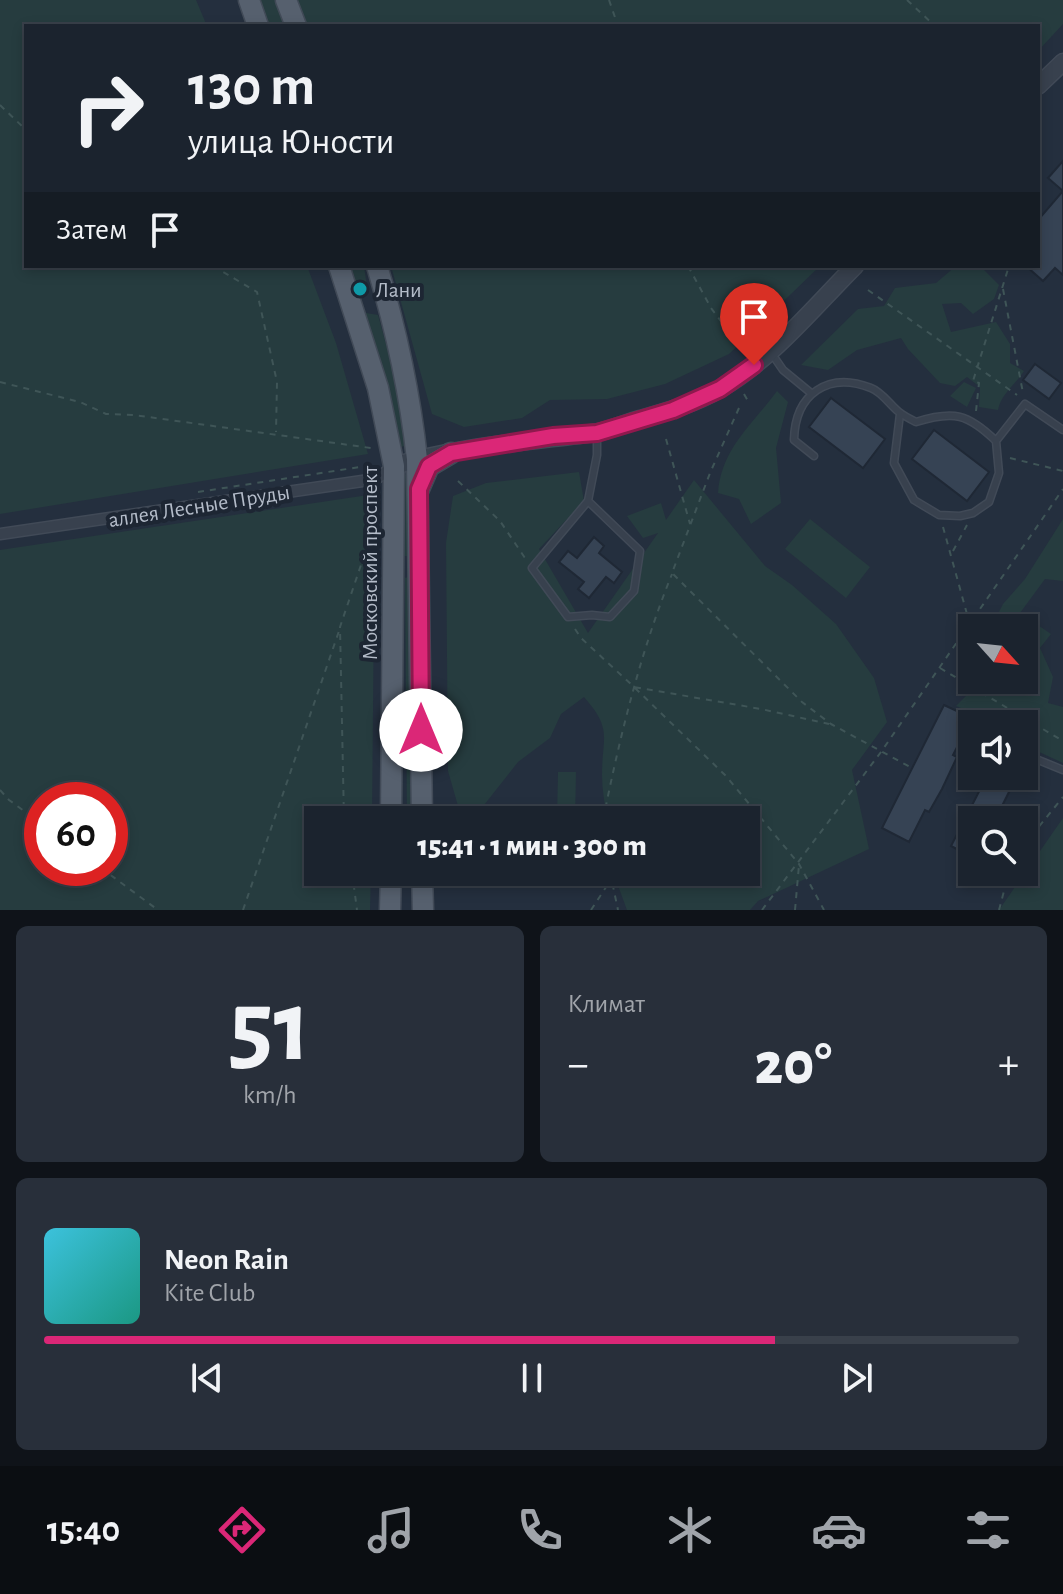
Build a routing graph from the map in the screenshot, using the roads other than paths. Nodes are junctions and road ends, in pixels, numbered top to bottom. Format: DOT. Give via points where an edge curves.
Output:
graph roads {
  1 [pos="249,0"];
  2 [pos="286,0"];
  3 [pos="257,24"];
  4 [pos="295,24"];
  5 [pos="1059,72"];
  6 [pos="1040,85"];
  7 [pos="340,268"];
  8 [pos="378,268"];
  9 [pos="853,268"];
  10 [pos="390,309"];
  11 [pos="354,313"];
  12 [pos="770,351"];
  13 [pos="811,393"];
  14 [pos="900,414"];
  15 [pos="414,428"];
  16 [pos="1063,430"];
  17 [pos="597,433"];
  18 [pos="996,441"];
  19 [pos="451,453"];
  20 [pos="814,456"];
  21 [pos="417,459"];
  22 [pos="394,466"];
  23 [pos="419,489"];
  24 [pos="588,501"];
  25 [pos="0,534"];
  26 [pos="395,567"];
  27 [pos="420,567"];
  28 [pos="1038,760"];
  29 [pos="1063,770"];
  30 [pos="391,806"];
  31 [pos="422,806"];
  32 [pos="391,886"];
  33 [pos="422,886"];
  34 [pos="390,910"];
  35 [pos="423,910"];
  1 -- 3 [label="main road"];
  2 -- 4 [label="main road"];
  5 -- 6 [label="street"];
  7 -- 11 [label="main road, Московский проспект"];
  8 -- 10 [label="main road"];
  9 -- 12 [label="street"];
  10 -- 11 [label="main road" via="371,302"];
  10 -- 15 [label="main road"];
  11 -- 22 [label="main road, Московский проспект" via="378,388"];
  12 -- 13 [label="lane"];
  12 -- 17 [label="street" via="698,401"];
  13 -- 14 [label="lane" via="837,380 873,388"];
  13 -- 20 [label="lane" via="794,422 794,440"];
  14 -- 18 [label="lane" via="916,422 941,414 974,421"];
  14 -- 18 [label="lane" via="894,463 914,500 939,515 973,513 989,502 999,473"];
  15 -- 19 [label="street" via="427,447"];
  15 -- 21 [label="main road"];
  16 -- 18 [label="lane" via="1025,404"];
  17 -- 19 [label="street"];
  17 -- 24 [label="lane"];
  19 -- 21 [label="street"];
  19 -- 23 [label="main road" via="429,466"];
  21 -- 22 [label="street"];
  21 -- 23 [label="main road"];
  22 -- 25 [label="street, аллея Лесные Пруды" via="376,479"];
  22 -- 26 [label="main road, Московский проспект"];
  23 -- 27 [label="main road"];
  24 -- 24 [label="lane" via="640,551 634,591 610,617 568,617 532,568"];
  26 -- 27 [label="main road"];
  26 -- 30 [label="main road, Московский проспект"];
  27 -- 31 [label="main road"];
  28 -- 29 [label="lane"];
  32 -- 34 [label="main road"];
  33 -- 35 [label="main road"];
}
